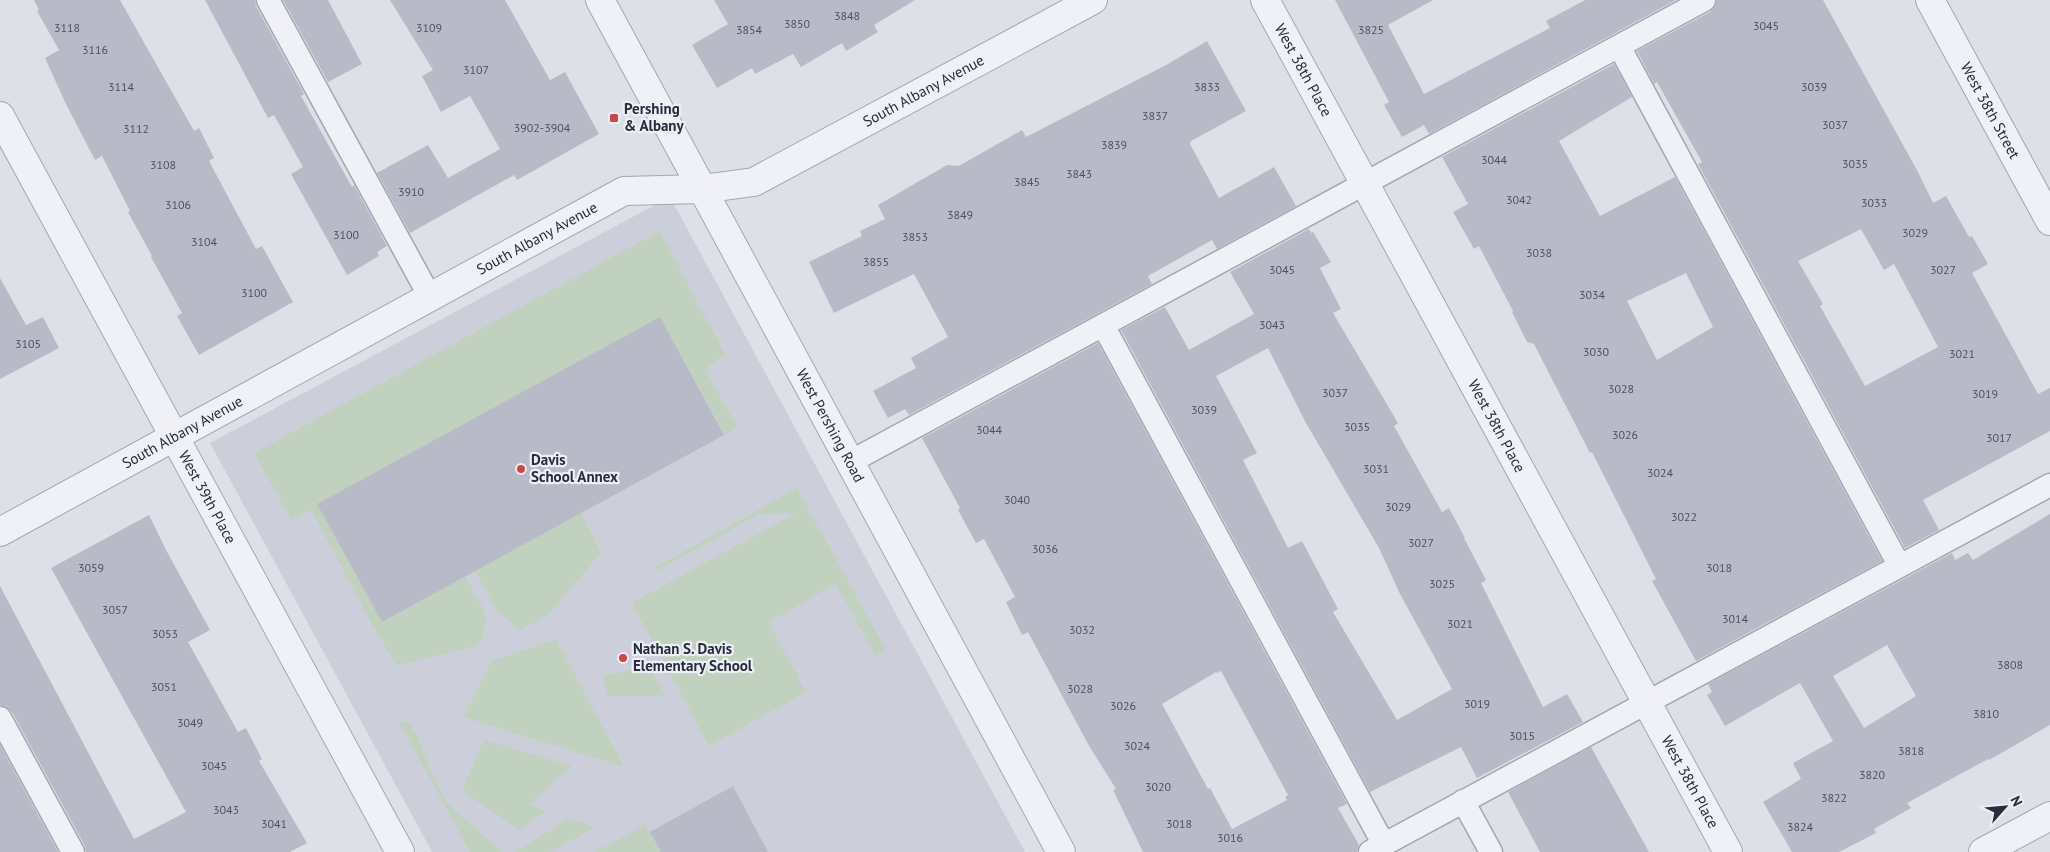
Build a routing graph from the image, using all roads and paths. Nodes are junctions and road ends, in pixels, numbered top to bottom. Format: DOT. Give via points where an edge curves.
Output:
graph roads {
  1 [pos="268,0"];
  2 [pos="600,0"];
  3 [pos="1093,0"];
  4 [pos="1265,0"];
  5 [pos="1704,0"];
  6 [pos="1930,0"];
  7 [pos="1619,46"];
  8 [pos="0,116"];
  9 [pos="1365,183"];
  10 [pos="702,189"];
  11 [pos="2050,222"];
  12 [pos="430,297"];
  13 [pos="1103,325"];
  14 [pos="174,437"];
  15 [pos="850,462"];
  16 [pos="2050,485"];
  17 [pos="0,532"];
  18 [pos="1899,565"];
  19 [pos="1647,703"];
  20 [pos="0,718"];
  21 [pos="1463,801"];
  22 [pos="2049,820"];
  23 [pos="1377,848"];
  24 [pos="73,852"];
  25 [pos="400,852"];
  26 [pos="1061,852"];
  27 [pos="1491,852"];
  28 [pos="1728,852"];
  29 [pos="1983,852"];
  1 -- 12 [label="lane"];
  2 -- 10 [label="street, West Pershing Road"];
  3 -- 10 [label="street, South Albany Avenue" via="754,182"];
  4 -- 9 [label="street, West 38th Place"];
  5 -- 7 [label="lane"];
  6 -- 11 [label="street, West 38th Street"];
  7 -- 9 [label="lane"];
  7 -- 18 [label="lane"];
  8 -- 14 [label="street, West 39th Place"];
  9 -- 13 [label="lane"];
  9 -- 19 [label="street, West 38th Place"];
  10 -- 12 [label="street, South Albany Avenue" via="624,191"];
  10 -- 15 [label="street, West Pershing Road"];
  12 -- 14 [label="street, South Albany Avenue"];
  13 -- 15 [label="lane"];
  13 -- 23 [label="lane"];
  14 -- 17 [label="street, South Albany Avenue"];
  14 -- 25 [label="street, West 39th Place"];
  15 -- 26 [label="street, West Pershing Road"];
  16 -- 18 [label="lane"];
  18 -- 19 [label="lane"];
  19 -- 21 [label="lane"];
  19 -- 28 [label="street, West 38th Place"];
  20 -- 24 [label="lane"];
  21 -- 23 [label="lane"];
  21 -- 27 [label="lane"];
  22 -- 29 [label="street"];
}
